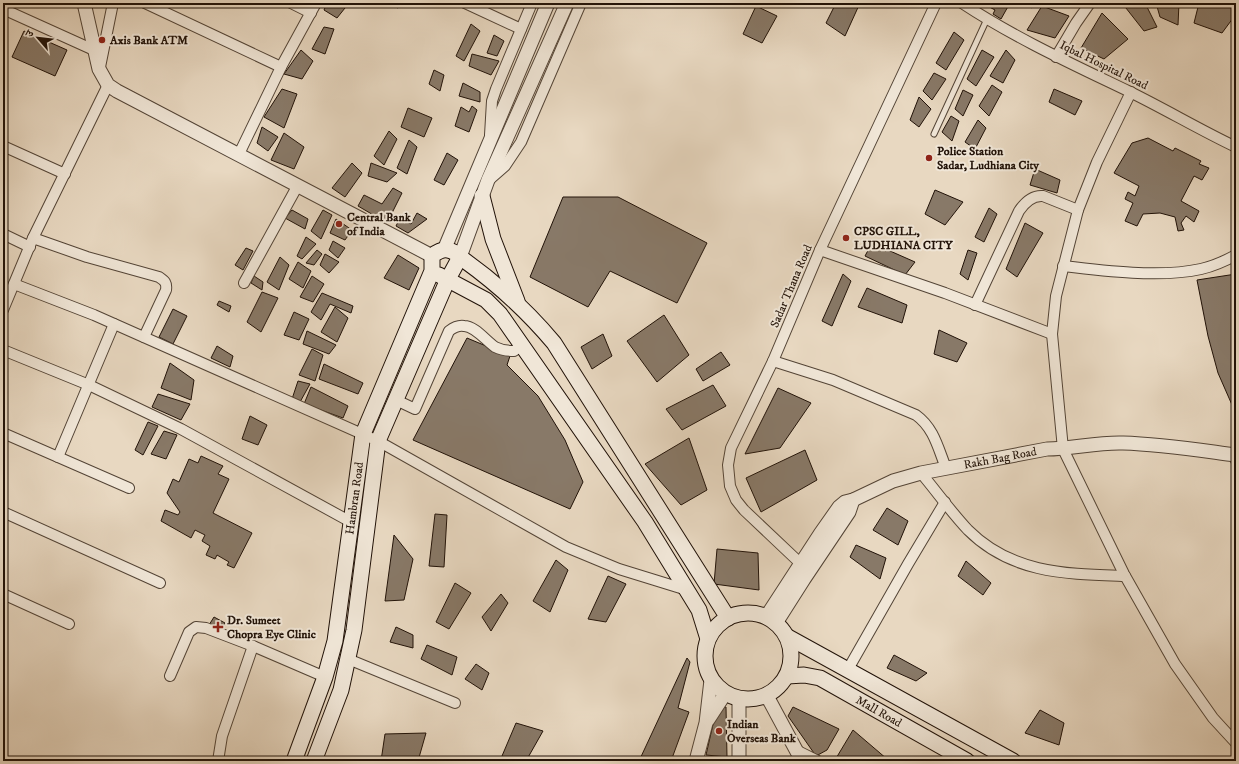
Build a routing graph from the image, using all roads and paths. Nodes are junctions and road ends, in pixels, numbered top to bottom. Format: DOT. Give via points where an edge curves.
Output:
graph roads {
  1 [pos="84,3"];
  2 [pos="113,3"];
  3 [pos="145,3"];
  4 [pos="291,3"];
  5 [pos="316,3"];
  6 [pos="465,3"];
  7 [pos="532,3"];
  8 [pos="548,3"];
  9 [pos="567,3"];
  10 [pos="581,3"];
  11 [pos="936,3"];
  12 [pos="962,3"];
  13 [pos="1090,3"];
  14 [pos="3,9"];
  15 [pos="311,13"];
  16 [pos="987,20"];
  17 [pos="521,29"];
  18 [pos="96,51"];
  19 [pos="1056,57"];
  20 [pos="281,67"];
  21 [pos="99,69"];
  22 [pos="108,85"];
  23 [pos="1130,92"];
  24 [pos="934,134"];
  25 [pos="490,144"];
  26 [pos="3,146"];
  27 [pos="1236,147"];
  28 [pos="239,154"];
  29 [pos="65,174"];
  30 [pos="488,180"];
  31 [pos="298,185"];
  32 [pos="482,196"];
  33 [pos="1078,210"];
  34 [pos="3,234"];
  35 [pos="31,243"];
  36 [pos="820,250"];
  37 [pos="438,253"];
  38 [pos="1236,255"];
  39 [pos="460,257"];
  40 [pos="1063,266"];
  41 [pos="432,271"];
  42 [pos="448,279"];
  43 [pos="244,283"];
  44 [pos="14,284"];
  45 [pos="975,305"];
  46 [pos="520,308"];
  47 [pos="3,310"];
  48 [pos="114,324"];
  49 [pos="1052,334"];
  50 [pos="144,337"];
  51 [pos="522,345"];
  52 [pos="3,350"];
  53 [pos="773,361"];
  54 [pos="88,385"];
  55 [pos="396,400"];
  56 [pos="3,433"];
  57 [pos="363,434"];
  58 [pos="378,441"];
  59 [pos="1064,449"];
  60 [pos="1233,455"];
  61 [pos="58,457"];
  62 [pos="1236,466"];
  63 [pos="946,468"];
  64 [pos="921,473"];
  65 [pos="130,488"];
  66 [pos="853,500"];
  67 [pos="946,502"];
  68 [pos="3,512"];
  69 [pos="351,522"];
  70 [pos="800,563"];
  71 [pos="1125,576"];
  72 [pos="160,583"];
  73 [pos="687,590"];
  74 [pos="3,594"];
  75 [pos="728,618"];
  76 [pos="771,620"];
  77 [pos="68,624"];
  78 [pos="788,638"];
  79 [pos="708,639"];
  80 [pos="254,646"];
  81 [pos="348,659"];
  82 [pos="847,671"];
  83 [pos="170,676"];
  84 [pos="787,676"];
  85 [pos="325,677"];
  86 [pos="711,680"];
  87 [pos="767,696"];
  88 [pos="732,697"];
  89 [pos="455,703"];
  90 [pos="706,723"];
  91 [pos="1236,743"];
  92 [pos="799,755"];
  93 [pos="218,761"];
  94 [pos="294,761"];
  95 [pos="314,761"];
  96 [pos="696,761"];
  97 [pos="739,761"];
  98 [pos="818,761"];
  99 [pos="967,761"];
  100 [pos="1013,761"];
  1 -- 18 [label="street"];
  2 -- 21 [label="street"];
  3 -- 20 [label="street"];
  4 -- 15 [label="street"];
  5 -- 15 [label="street"];
  6 -- 17 [label="street"];
  7 -- 17 [label="street"];
  8 -- 25 [label="street"];
  9 -- 30 [label="street"];
  10 -- 30 [label="street" via="521,142 506,166"];
  11 -- 36 [label="street, Sadar Thana Road"];
  12 -- 16 [label="street, Iqbal Hospital Road"];
  13 -- 19 [label="street"];
  14 -- 18 [label="street"];
  15 -- 20 [label="street"];
  16 -- 19 [label="street, Iqbal Hospital Road"];
  16 -- 24 [label="lane"];
  17 -- 25 [label="street" via="492,101"];
  18 -- 21 [label="street"];
  19 -- 23 [label="street, Iqbal Hospital Road"];
  20 -- 28 [label="street"];
  21 -- 22 [label="street"];
  22 -- 28 [label="street"];
  22 -- 29 [label="street"];
  23 -- 27 [label="street, Iqbal Hospital Road"];
  23 -- 33 [label="street"];
  25 -- 37 [label="street"];
  26 -- 29 [label="street"];
  28 -- 31 [label="street"];
  29 -- 35 [label="street"];
  30 -- 32 [label="street"];
  31 -- 37 [label="street"];
  31 -- 43 [label="street"];
  32 -- 39 [label="street"];
  32 -- 46 [label="main road" via="493,239"];
  33 -- 40 [label="street"];
  33 -- 45 [label="street" via="1043,196 1026,201 1018,211"];
  34 -- 35 [label="street"];
  35 -- 44 [label="street"];
  35 -- 50 [label="street" via="153,275 165,281 166,290"];
  36 -- 45 [label="street"];
  36 -- 53 [label="street, Sadar Thana Road"];
  37 -- 39 [label="main road" via="454,252"];
  37 -- 41 [label="main road, Hambran Road"];
  38 -- 40 [label="street" via="1201,269 1179,272 1115,272"];
  39 -- 42 [label="main road, Hambran Road"];
  39 -- 46 [label="main road"];
  40 -- 49 [label="street" via="1056,296"];
  41 -- 42 [label="main road"];
  41 -- 57 [label="main road, Hambran Road"];
  42 -- 51 [label="main road" via="486,300 500,314"];
  42 -- 55 [label="main road, Hambran Road"];
  44 -- 47 [label="street"];
  44 -- 48 [label="street"];
  45 -- 49 [label="street"];
  46 -- 75 [label="main road" via="554,343"];
  48 -- 50 [label="street"];
  48 -- 54 [label="street"];
  49 -- 59 [label="street"];
  50 -- 57 [label="street"];
  51 -- 55 [label="street" via="514,351 504,350 474,330 458,326 449,331 414,409"];
  51 -- 73 [label="main road" via="645,522"];
  52 -- 54 [label="street"];
  53 -- 63 [label="street" via="833,380 916,415 932,431"];
  53 -- 70 [label="street, Sadar Thana Road" via="731,448 728,465 730,486 744,510"];
  54 -- 61 [label="street"];
  54 -- 69 [label="street" via="181,429"];
  55 -- 58 [label="main road, Hambran Road"];
  56 -- 61 [label="street"];
  57 -- 58 [label="street"];
  57 -- 69 [label="main road, Hambran Road"];
  58 -- 73 [label="street" via="566,547 619,569"];
  58 -- 81 [label="main road, Hambran Road"];
  59 -- 60 [label="street, Rakh Bag Road" via="1103,443 1123,443 1193,448"];
  59 -- 63 [label="street, Rakh Bag Road" via="1047,449"];
  59 -- 71 [label="street"];
  60 -- 62 [label="lane"];
  61 -- 65 [label="street"];
  63 -- 64 [label="street, Rakh Bag Road"];
  64 -- 66 [label="street, Rakh Bag Road" via="877,487"];
  64 -- 67 [label="street"];
  66 -- 70 [label="street, Rakh Bag Road" via="839,507"];
  66 -- 76 [label="street" via="849,512 804,578"];
  67 -- 71 [label="street" via="968,529 985,544 1022,564 1068,574"];
  67 -- 82 [label="street"];
  68 -- 72 [label="street"];
  69 -- 85 [label="main road, Hambran Road" via="335,641"];
  70 -- 76 [label="street, Rakh Bag Road"];
  71 -- 91 [label="street" via="1175,664 1212,718"];
  73 -- 79 [label="main road" via="699,610"];
  74 -- 77 [label="street"];
  75 -- 76 [label="main road" via="742,613 757,613"];
  75 -- 79 [label="main road" via="716,627"];
  76 -- 78 [label="main road"];
  78 -- 82 [label="main road, Mall Road"];
  78 -- 84 [label="main road" via="791,663"];
  79 -- 86 [label="main road" via="705,660"];
  80 -- 83 [label="street" via="206,628 196,627 189,632"];
  80 -- 85 [label="street"];
  80 -- 93 [label="street" via="222,736"];
  81 -- 89 [label="street"];
  81 -- 95 [label="main road, Hambran Road" via="341,690"];
  82 -- 100 [label="main road, Mall Road"];
  84 -- 87 [label="main road" via="779,688"];
  84 -- 99 [label="main road, Mall Road" via="804,675 820,678"];
  85 -- 94 [label="main road, Hambran Road"];
  86 -- 88 [label="main road"];
  86 -- 90 [label="street"];
  87 -- 88 [label="main road" via="753,700"];
  87 -- 92 [label="street"];
  88 -- 90 [label="street"];
  88 -- 97 [label="street"];
  90 -- 96 [label="street"];
  92 -- 98 [label="street"];
}
